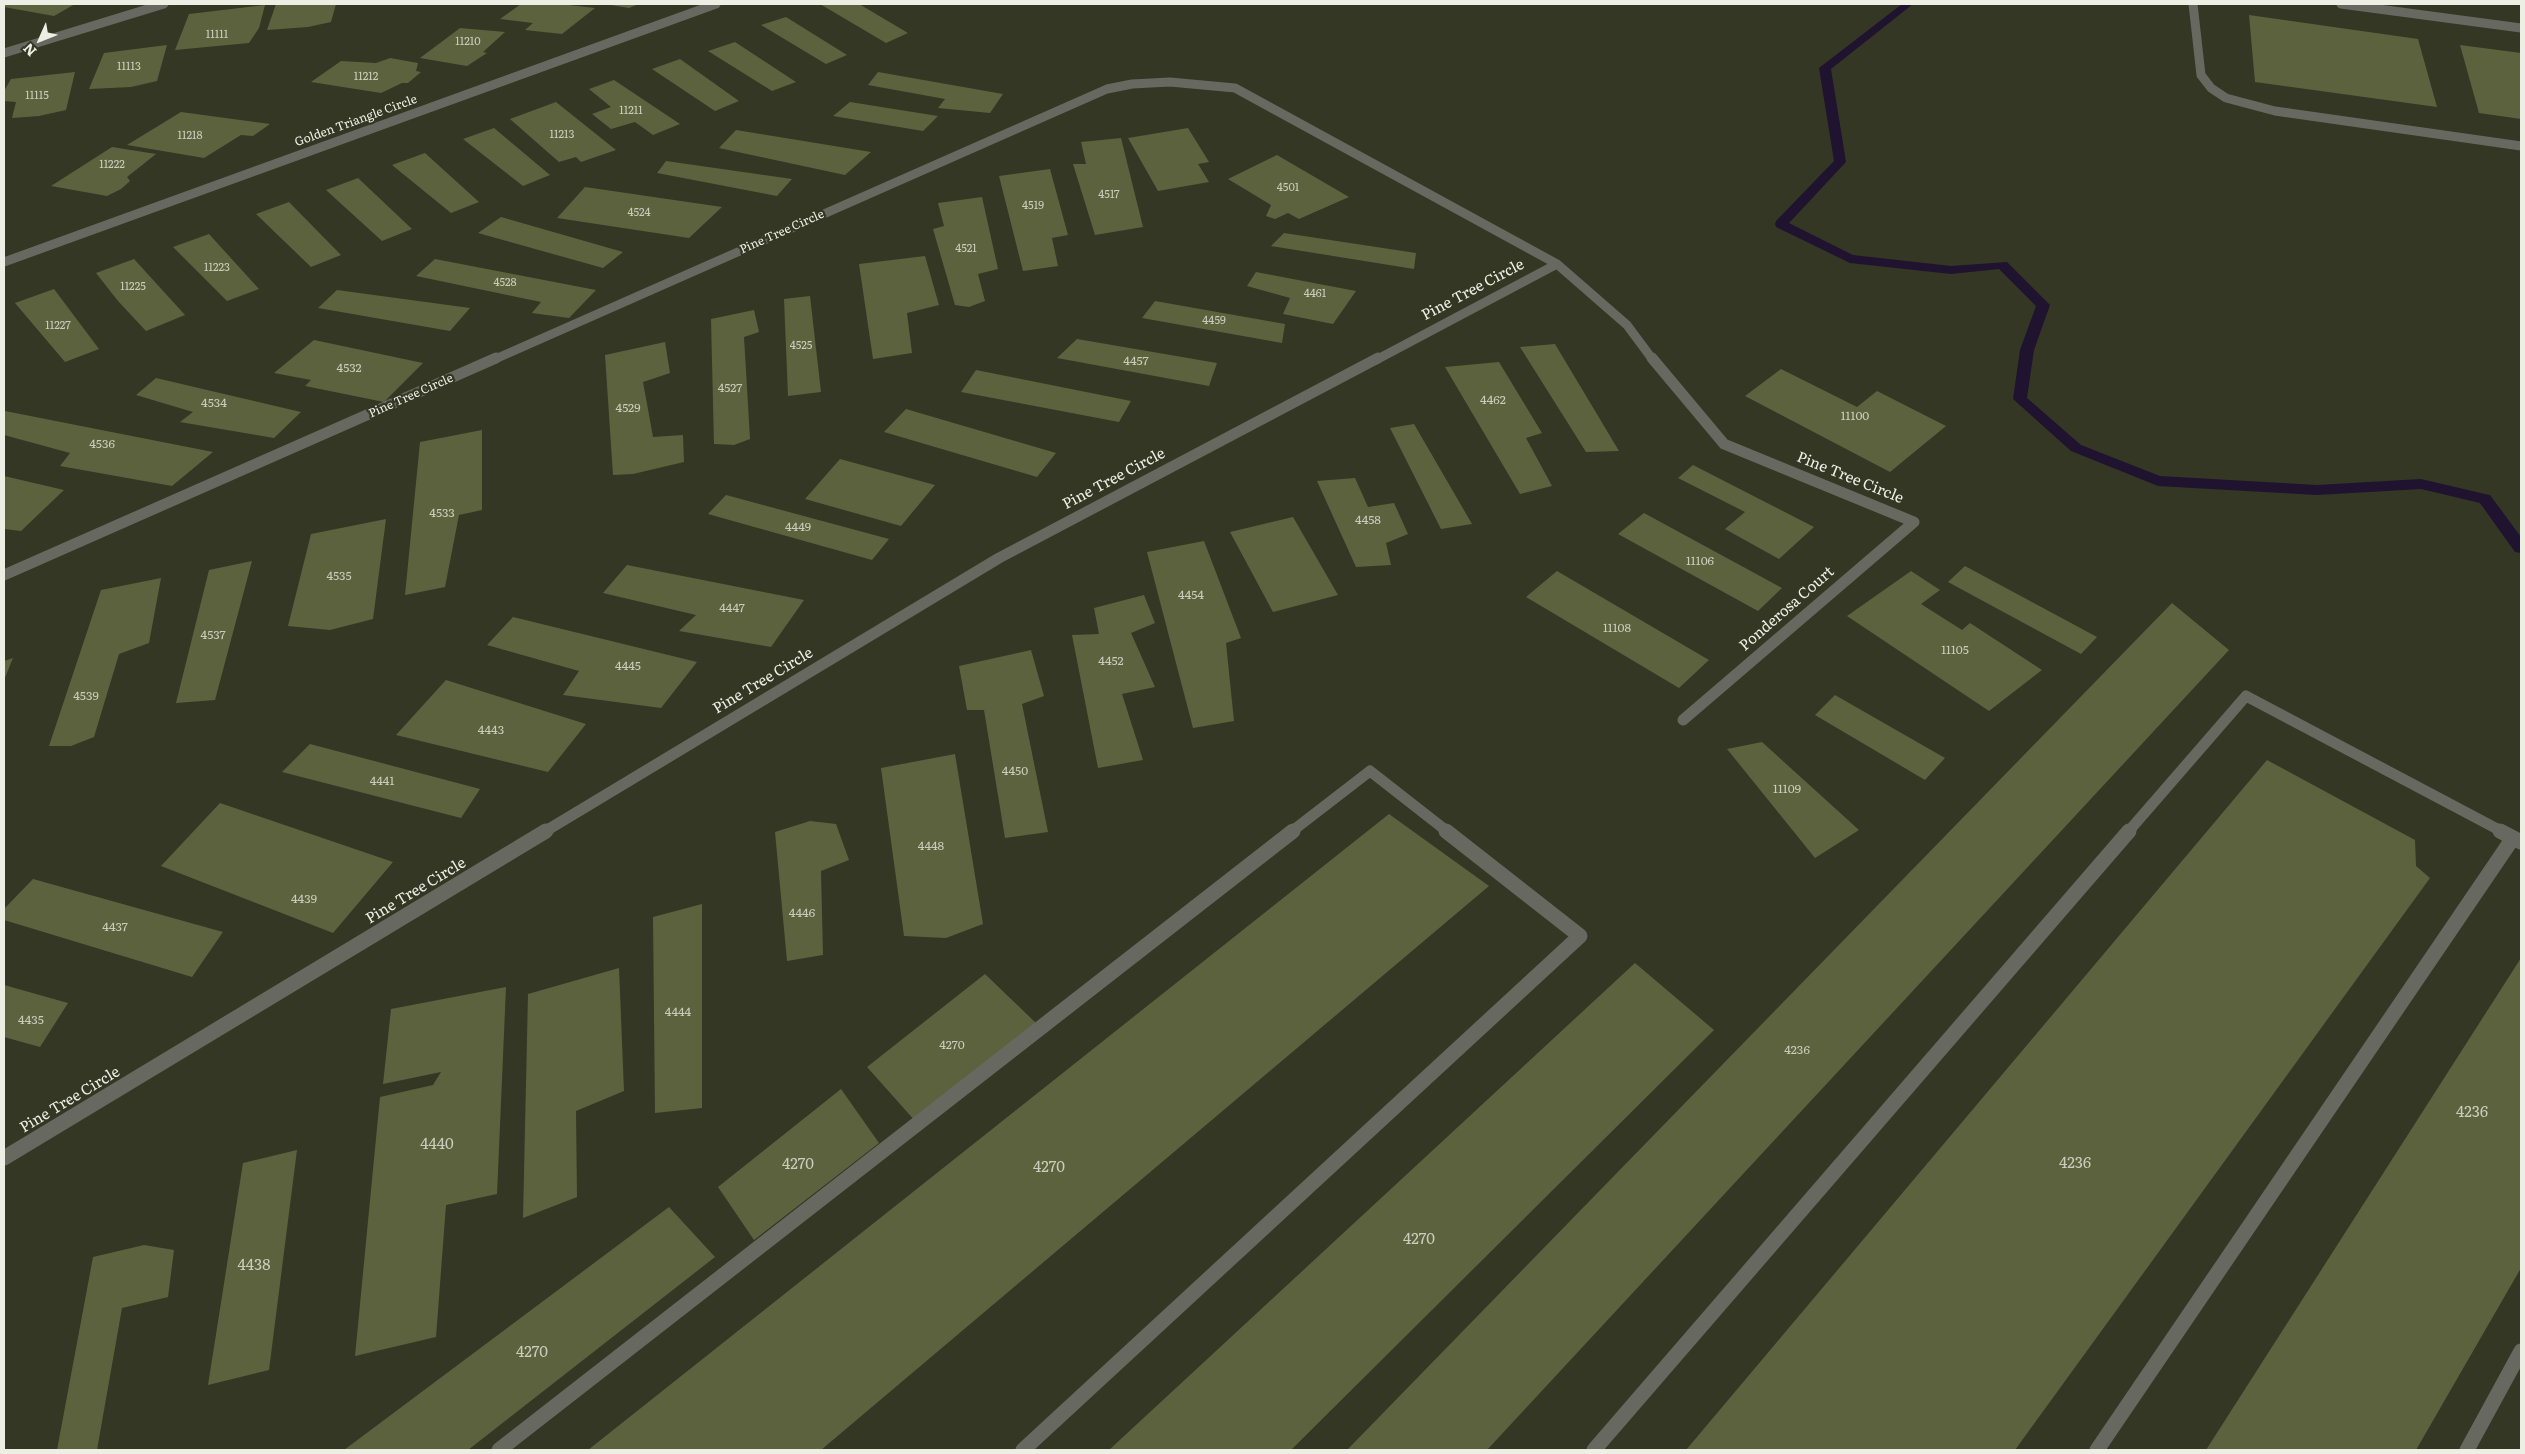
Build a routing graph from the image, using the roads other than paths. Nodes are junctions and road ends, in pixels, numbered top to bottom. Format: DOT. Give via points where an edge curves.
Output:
graph roads {
  1 [pos="164,4"];
  2 [pos="716,4"];
  3 [pos="2193,4"];
  4 [pos="2341,4"];
  5 [pos="2521,28"];
  6 [pos="4,53"];
  7 [pos="2521,146"];
  8 [pos="4,262"];
  9 [pos="1557,264"];
  10 [pos="1914,522"];
  11 [pos="4,575"];
  12 [pos="1682,720"];
  13 [pos="2517,840"];
  14 [pos="4,1158"];
  15 [pos="2521,1351"];
  16 [pos="498,1450"];
  17 [pos="1023,1450"];
  18 [pos="1594,1450"];
  19 [pos="2097,1450"];
  20 [pos="2468,1450"];
  1 -- 6 [label="street"];
  2 -- 8 [label="street, Golden Triangle Circle"];
  3 -- 7 [label="street" via="2201,75 2211,88 2226,98 2275,111"];
  4 -- 5 [label="street"];
  9 -- 10 [label="street, Pine Tree Circle" via="1627,325 1724,444"];
  9 -- 11 [label="street, Pine Tree Circle" via="1235,88 1170,82 1107,89"];
  9 -- 14 [label="street, Pine Tree Circle" via="1000,558"];
  10 -- 12 [label="street, Ponderosa Court"];
  13 -- 18 [label="street" via="2246,696"];
  13 -- 19 [label="street"];
  15 -- 20 [label="street"];
  16 -- 17 [label="street" via="1370,771 1580,936"];
}
